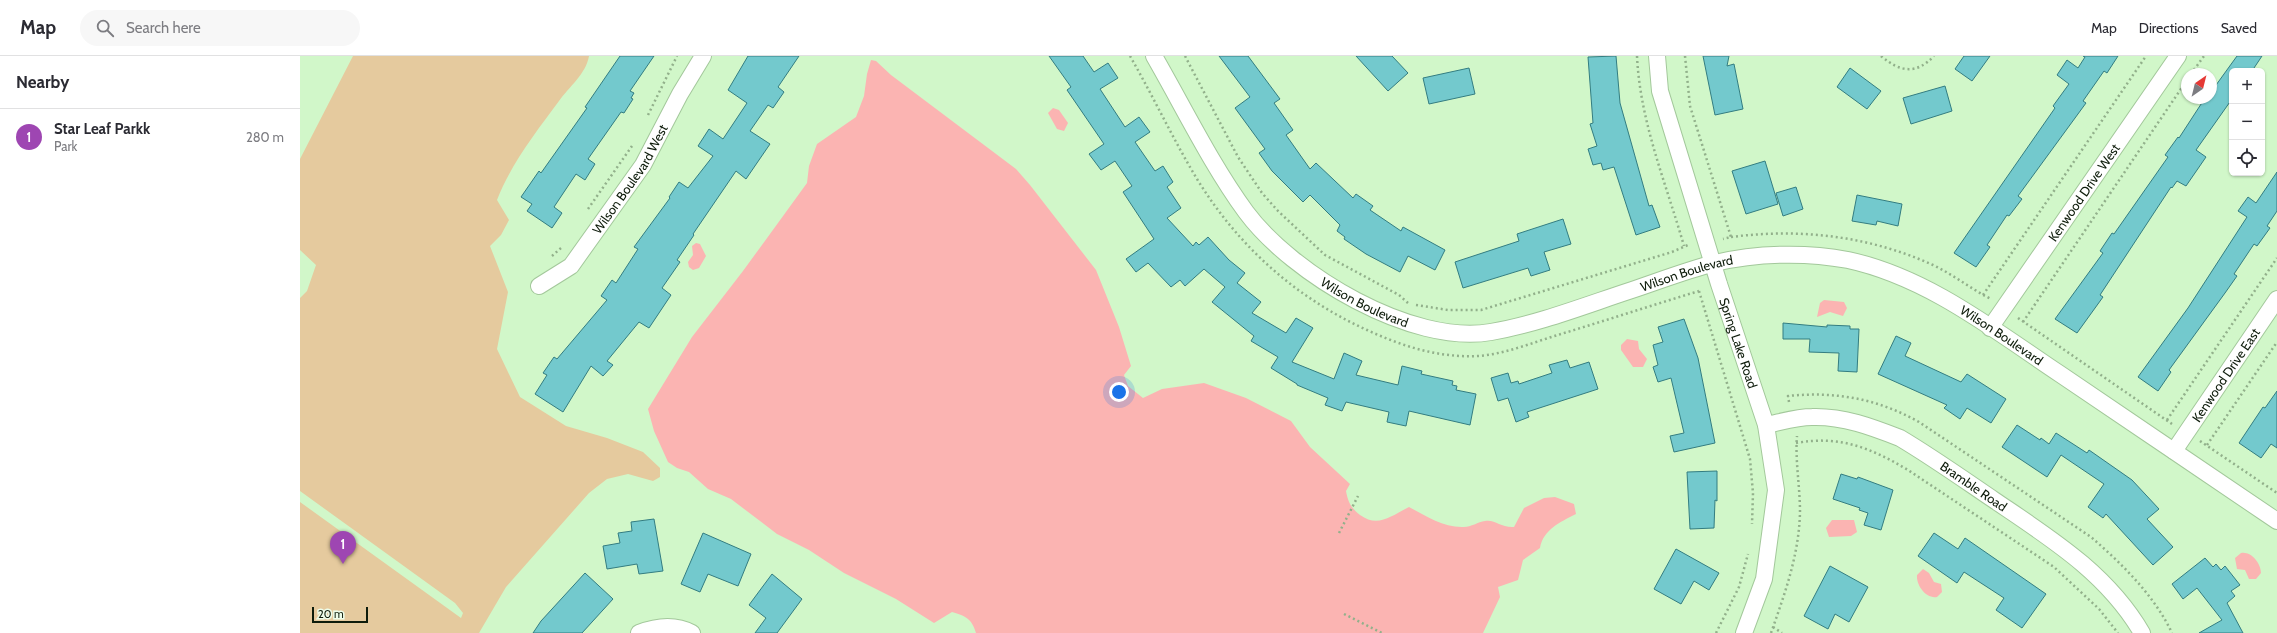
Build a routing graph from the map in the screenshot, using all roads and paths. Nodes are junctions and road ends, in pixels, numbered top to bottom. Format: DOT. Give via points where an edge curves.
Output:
graph roads {
  1 [pos="677,56"];
  2 [pos="703,56"];
  3 [pos="1130,56"];
  4 [pos="1154,56"];
  5 [pos="1185,56"];
  6 [pos="1636,56"];
  7 [pos="1657,56"];
  8 [pos="1684,56"];
  9 [pos="1882,56"];
  10 [pos="1934,56"];
  11 [pos="2146,56"];
  12 [pos="2178,56"];
  13 [pos="2204,56"];
  14 [pos="2195,68"];
  15 [pos="2181,89"];
  16 [pos="647,117"];
  17 [pos="635,141"];
  18 [pos="584,215"];
  19 [pos="1707,242"];
  20 [pos="565,244"];
  21 [pos="1684,246"];
  22 [pos="2277,258"];
  23 [pos="1713,263"];
  24 [pos="559,273"];
  25 [pos="1720,284"];
  26 [pos="540,286"];
  27 [pos="1699,291"];
  28 [pos="1983,295"];
  29 [pos="2277,299"];
  30 [pos="2023,322"];
  31 [pos="1990,328"];
  32 [pos="2277,342"];
  33 [pos="1794,419"];
  34 [pos="2167,420"];
  35 [pos="1766,425"];
  36 [pos="1796,443"];
  37 [pos="2207,445"];
  38 [pos="2174,451"];
  39 [pos="1358,496"];
  40 [pos="2277,521"];
  41 [pos="1752,527"];
  42 [pos="1339,533"];
  43 [pos="1749,547"];
  44 [pos="1344,614"];
  45 [pos="1773,627"];
  46 [pos="644,631"];
  47 [pos="692,633"];
  48 [pos="1382,633"];
  49 [pos="1716,633"];
  50 [pos="1744,633"];
  51 [pos="1771,633"];
  52 [pos="1782,633"];
  53 [pos="2118,633"];
  54 [pos="2142,633"];
  1 -- 16 [label="path"];
  2 -- 24 [label="street, Wilson Boulevard West" via="643,165 570,266"];
  3 -- 27 [label="path" via="1198,179 1245,243 1302,294 1329,312 1381,336 1422,351 1478,356 1528,344"];
  4 -- 23 [label="street, Wilson Boulevard" via="1225,179 1259,227 1295,260 1331,286 1396,319 1434,330 1488,333 1583,306"];
  5 -- 21 [label="path" via="1238,157 1262,193 1278,211 1325,255 1407,302 1448,310 1481,310 1672,252"];
  6 -- 21 [label="path" via="1645,118"];
  7 -- 19 [label="street, Spring Lake Road" via="1660,91"];
  8 -- 19 [label="path" via="1690,106 1731,237"];
  9 -- 10 [label="path" via="1900,69 1911,70"];
  11 -- 28 [label="path"];
  12 -- 31 [label="street, Kenwood Drive West"];
  13 -- 14 [label="path"];
  15 -- 30 [label="path"];
  17 -- 18 [label="path"];
  19 -- 21 [label="path"];
  19 -- 23 [label="street, Spring Lake Road"];
  20 -- 24 [label="path" via="550,258"];
  22 -- 34 [label="path"];
  23 -- 25 [label="street, Spring Lake Road"];
  23 -- 31 [label="street, Wilson Boulevard" via="1788,254 1847,260 1904,278 1937,294"];
  24 -- 26 [label="street, Wilson Boulevard West"];
  25 -- 27 [label="path"];
  25 -- 35 [label="street, Spring Lake Road"];
  27 -- 41 [label="path" via="1750,459"];
  29 -- 38 [label="street, Kenwood Drive East"];
  31 -- 38 [label="street, Wilson Boulevard"];
  32 -- 37 [label="path"];
  33 -- 35 [label="street, Bramble Road"];
  33 -- 36 [label="path"];
  33 -- 54 [label="street, Bramble Road" via="1812,416 1872,426 1917,448 2064,547 2088,566 2133,617"];
  35 -- 50 [label="street, Spring Lake Road" via="1776,490 1774,510 1764,579"];
  36 -- 45 [label="path" via="1800,491 1798,533 1787,589"];
  36 -- 53 [label="path" via="1825,439 1847,442 1880,454 1908,470 2054,567 2099,609"];
  38 -- 40 [label="street, Wilson Boulevard"];
  39 -- 42 [label="path"];
  43 -- 49 [label="path" via="1739,587"];
  44 -- 48 [label="path"];
  45 -- 51 [label="path"];
  45 -- 52 [label="path"];
  46 -- 47 [label="street" via="680,627"];
}
